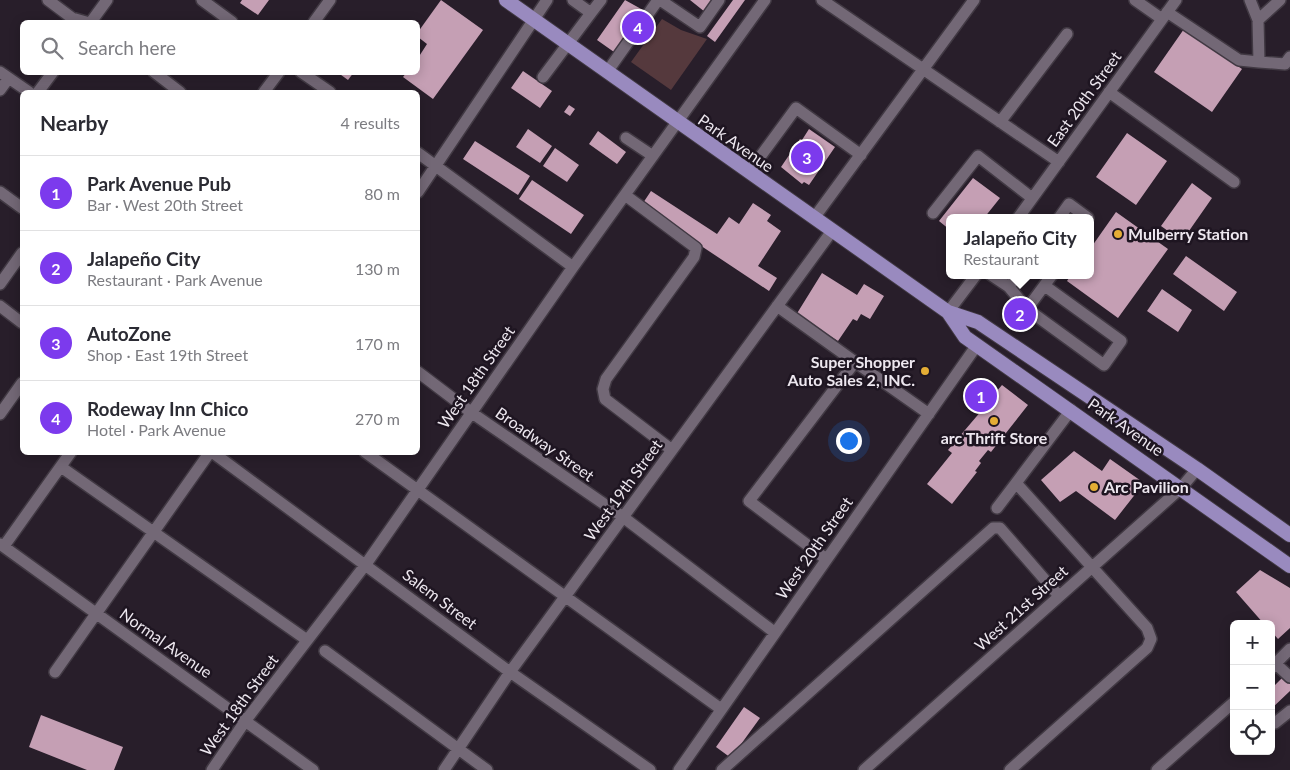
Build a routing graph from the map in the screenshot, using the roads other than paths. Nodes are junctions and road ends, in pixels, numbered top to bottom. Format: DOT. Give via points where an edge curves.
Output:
graph roads {
  1 [pos="48,0"];
  2 [pos="107,0"];
  3 [pos="202,0"];
  4 [pos="330,0"];
  5 [pos="506,0"];
  6 [pos="547,0"];
  7 [pos="573,0"];
  8 [pos="602,0"];
  9 [pos="718,0"];
  10 [pos="765,0"];
  11 [pos="822,0"];
  12 [pos="974,0"];
  13 [pos="1135,0"];
  14 [pos="1176,0"];
  15 [pos="1250,0"];
  16 [pos="1280,0"];
  17 [pos="665,1"];
  18 [pos="591,13"];
  19 [pos="1164,16"];
  20 [pos="533,19"];
  21 [pos="79,20"];
  22 [pos="92,20"];
  23 [pos="229,20"];
  24 [pos="315,20"];
  25 [pos="1258,20"];
  26 [pos="1067,34"];
  27 [pos="567,44"];
  28 [pos="1290,57"];
  29 [pos="1259,62"];
  30 [pos="923,71"];
  31 [pos="607,72"];
  32 [pos="51,75"];
  33 [pos="158,75"];
  34 [pos="277,75"];
  35 [pos="305,75"];
  36 [pos="4,76"];
  37 [pos="543,77"];
  38 [pos="0,90"];
  39 [pos="26,90"];
  40 [pos="40,90"];
  41 [pos="177,90"];
  42 [pos="266,90"];
  43 [pos="327,90"];
  44 [pos="1109,92"];
  45 [pos="1000,122"];
  46 [pos="677,123"];
  47 [pos="626,138"];
  48 [pos="420,154"];
  49 [pos="861,155"];
  50 [pos="653,156"];
  51 [pos="1059,162"];
  52 [pos="437,166"];
  53 [pos="749,172"];
  54 [pos="1234,182"];
  55 [pos="420,189"];
  56 [pos="0,192"];
  57 [pos="625,195"];
  58 [pos="1032,198"];
  59 [pos="20,207"];
  60 [pos="934,213"];
  61 [pos="1021,214"];
  62 [pos="1061,214"];
  63 [pos="1083,214"];
  64 [pos="814,218"];
  65 [pos="832,231"];
  66 [pos="20,255"];
  67 [pos="573,267"];
  68 [pos="973,279"];
  69 [pos="997,279"];
  70 [pos="1014,279"];
  71 [pos="1049,279"];
  72 [pos="0,284"];
  73 [pos="1045,286"];
  74 [pos="1009,287"];
  75 [pos="0,306"];
  76 [pos="777,306"];
  77 [pos="1027,309"];
  78 [pos="948,312"];
  79 [pos="20,321"];
  80 [pos="977,345"];
  81 [pos="855,362"];
  82 [pos="420,374"];
  83 [pos="20,386"];
  84 [pos="1071,410"];
  85 [pos="472,413"];
  86 [pos="0,414"];
  87 [pos="928,414"];
  88 [pos="672,450"];
  89 [pos="69,455"];
  90 [pos="209,455"];
  91 [pos="215,455"];
  92 [pos="369,455"];
  93 [pos="61,467"];
  94 [pos="1198,469"];
  95 [pos="1016,483"];
  96 [pos="1181,488"];
  97 [pos="418,490"];
  98 [pos="997,508"];
  99 [pos="622,517"];
  100 [pos="154,532"];
  101 [pos="1290,535"];
  102 [pos="2,545"];
  103 [pos="826,559"];
  104 [pos="366,564"];
  105 [pos="1290,566"];
  106 [pos="1092,567"];
  107 [pos="565,596"];
  108 [pos="1060,596"];
  109 [pos="96,613"];
  110 [pos="774,632"];
  111 [pos="307,640"];
  112 [pos="1290,648"];
  113 [pos="325,651"];
  114 [pos="1275,665"];
  115 [pos="1275,667"];
  116 [pos="55,672"];
  117 [pos="510,672"];
  118 [pos="1290,677"];
  119 [pos="1230,706"];
  120 [pos="721,709"];
  121 [pos="1290,710"];
  122 [pos="246,720"];
  123 [pos="1275,723"];
  124 [pos="458,749"];
  125 [pos="212,770"];
  126 [pos="313,770"];
  127 [pos="444,770"];
  128 [pos="487,770"];
  129 [pos="650,770"];
  130 [pos="679,770"];
  131 [pos="722,770"];
  132 [pos="864,770"];
  133 [pos="1010,770"];
  134 [pos="1157,770"];
  1 -- 21 [label="street"];
  2 -- 22 [label="street"];
  3 -- 23 [label="street"];
  4 -- 24 [label="street"];
  5 -- 20 [label="main road, Park Avenue"];
  6 -- 20 [label="street"];
  7 -- 18 [label="street"];
  8 -- 18 [label="street"];
  9 -- 17 [label="street" via="700,27"];
  10 -- 46 [label="street, West 18th Street"];
  11 -- 30 [label="street"];
  12 -- 30 [label="street"];
  13 -- 19 [label="street"];
  14 -- 19 [label="street, East 20th Street"];
  15 -- 25 [label="street"];
  16 -- 25 [label="street"];
  17 -- 31 [label="street"];
  18 -- 27 [label="street"];
  19 -- 29 [label="street" via="1239,60"];
  19 -- 44 [label="street, East 20th Street"];
  20 -- 27 [label="main road, Park Avenue"];
  20 -- 52 [label="street"];
  25 -- 29 [label="street"];
  26 -- 45 [label="street"];
  27 -- 31 [label="main road, Park Avenue"];
  27 -- 37 [label="street"];
  28 -- 29 [label="street" via="1285,64"];
  30 -- 45 [label="street"];
  30 -- 49 [label="street"];
  31 -- 46 [label="main road, Park Avenue"];
  32 -- 40 [label="street"];
  33 -- 41 [label="street"];
  34 -- 42 [label="street"];
  35 -- 43 [label="street"];
  36 -- 38 [label="street"];
  36 -- 39 [label="street"];
  44 -- 51 [label="street, East 20th Street"];
  44 -- 54 [label="street"];
  45 -- 51 [label="street"];
  46 -- 50 [label="street, West 18th Street"];
  46 -- 53 [label="main road, Park Avenue"];
  47 -- 50 [label="street"];
  48 -- 52 [label="street"];
  49 -- 53 [label="street" via="796,108"];
  49 -- 64 [label="street"];
  50 -- 57 [label="street, West 18th Street"];
  51 -- 58 [label="street, East 20th Street"];
  52 -- 55 [label="street"];
  52 -- 67 [label="street"];
  53 -- 64 [label="main road, Park Avenue"];
  56 -- 59 [label="street"];
  57 -- 67 [label="street, West 18th Street"];
  57 -- 88 [label="street" via="696,248 694,258 602,389 605,399"];
  58 -- 60 [label="street" via="978,156"];
  58 -- 61 [label="street, East 20th Street"];
  62 -- 63 [label="street" via="1069,204"];
  64 -- 65 [label="main road, Park Avenue"];
  65 -- 76 [label="street, West 19th Street"];
  65 -- 78 [label="main road, Park Avenue"];
  66 -- 72 [label="street"];
  67 -- 85 [label="street, West 18th Street"];
  68 -- 78 [label="street"];
  69 -- 74 [label="street"];
  70 -- 74 [label="street"];
  71 -- 73 [label="street"];
  73 -- 77 [label="street"];
  73 -- 77 [label="street" via="1121,341 1104,365"];
  74 -- 77 [label="street"];
  75 -- 79 [label="street"];
  76 -- 81 [label="street"];
  76 -- 88 [label="street, West 19th Street"];
  78 -- 80 [label="main road, Park Avenue" via="965,337"];
  78 -- 94 [label="main road, Park Avenue" via="978,322"];
  80 -- 84 [label="main road, Park Avenue"];
  80 -- 87 [label="street, West 20th Street"];
  81 -- 87 [label="street"];
  81 -- 103 [label="street" via="749,500"];
  82 -- 85 [label="street, Broadway Street"];
  83 -- 86 [label="street"];
  84 -- 95 [label="street"];
  84 -- 96 [label="main road, Park Avenue"];
  85 -- 97 [label="street, West 18th Street"];
  85 -- 99 [label="street, Broadway Street"];
  87 -- 103 [label="street, West 20th Street"];
  88 -- 99 [label="street, West 19th Street"];
  89 -- 93 [label="street"];
  90 -- 100 [label="street"];
  91 -- 104 [label="street, Salem Street"];
  92 -- 97 [label="street"];
  93 -- 100 [label="street"];
  93 -- 102 [label="street"];
  94 -- 96 [label="street, West 21st Street"];
  94 -- 101 [label="main road, Park Avenue"];
  95 -- 98 [label="street"];
  95 -- 106 [label="street"];
  96 -- 105 [label="main road, Park Avenue"];
  96 -- 106 [label="street, West 21st Street"];
  97 -- 104 [label="street, West 18th Street"];
  97 -- 107 [label="street"];
  99 -- 107 [label="street, West 19th Street"];
  99 -- 110 [label="street, Broadway Street"];
  100 -- 109 [label="street"];
  100 -- 111 [label="street"];
  102 -- 109 [label="street, Normal Avenue"];
  103 -- 110 [label="street, West 20th Street"];
  104 -- 111 [label="street, West 18th Street"];
  104 -- 117 [label="street, Salem Street"];
  106 -- 108 [label="street, West 21st Street"];
  106 -- 133 [label="street" via="1147,628 1151,639 1147,648"];
  107 -- 117 [label="street, West 19th Street"];
  107 -- 120 [label="street"];
  108 -- 131 [label="street" via="1000,528 993,528"];
  108 -- 132 [label="street, West 21st Street"];
  109 -- 116 [label="street"];
  109 -- 122 [label="street, Normal Avenue"];
  110 -- 120 [label="street, West 20th Street"];
  111 -- 122 [label="street, West 18th Street"];
  112 -- 114 [label="street"];
  113 -- 124 [label="street"];
  115 -- 118 [label="street"];
  117 -- 124 [label="street, West 19th Street"];
  117 -- 129 [label="street, Salem Street"];
  119 -- 134 [label="street"];
  120 -- 130 [label="street, West 20th Street"];
  121 -- 123 [label="street"];
  122 -- 125 [label="street, West 18th Street"];
  122 -- 126 [label="street, Normal Avenue"];
  124 -- 127 [label="street, West 19th Street"];
  124 -- 128 [label="street"];
}
